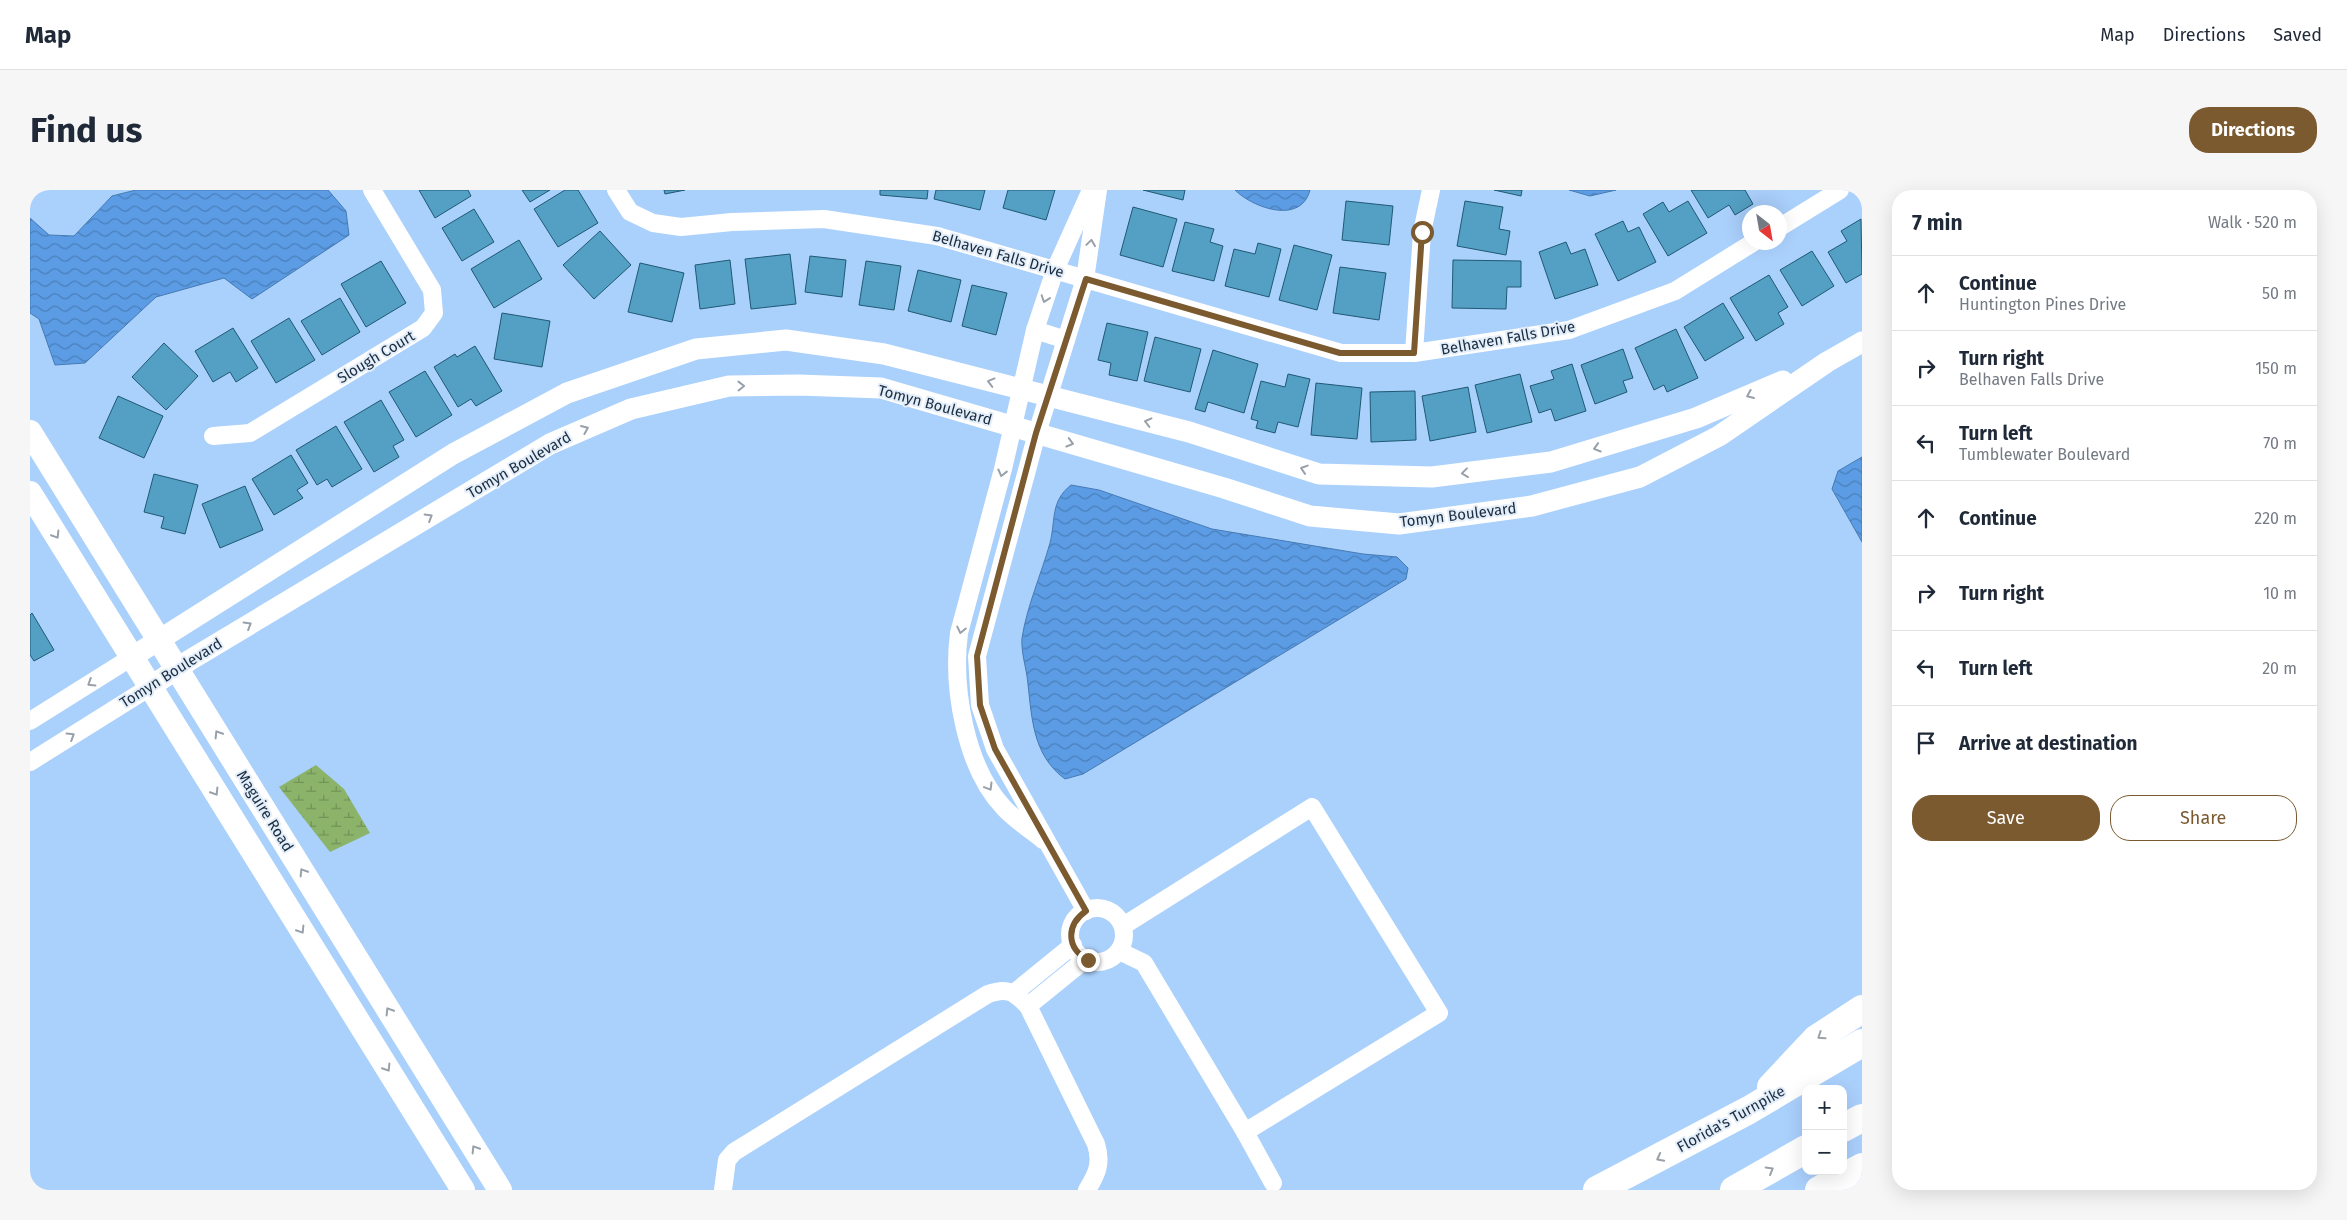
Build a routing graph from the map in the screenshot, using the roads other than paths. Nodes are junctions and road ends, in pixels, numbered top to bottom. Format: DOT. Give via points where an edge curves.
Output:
graph roads {
  1 [pos="372,190"];
  2 [pos="616,190"];
  3 [pos="1091,190"];
  4 [pos="1098,190"];
  5 [pos="1431,190"];
  6 [pos="1840,190"];
  7 [pos="1787,223"];
  8 [pos="1742,249"];
  9 [pos="1055,270"];
  10 [pos="1086,279"];
  11 [pos="1035,330"];
  12 [pos="1066,340"];
  13 [pos="1862,342"];
  14 [pos="1414,353"];
  15 [pos="1827,362"];
  16 [pos="1020,390"];
  17 [pos="1048,396"];
  18 [pos="1012,426"];
  19 [pos="30,432"];
  20 [pos="1036,433"];
  21 [pos="213,436"];
  22 [pos="30,493"];
  23 [pos="160,641"];
  24 [pos="957,653"];
  25 [pos="977,656"];
  26 [pos="132,658"];
  27 [pos="177,669"];
  28 [pos="150,687"];
  29 [pos="30,721"];
  30 [pos="30,762"];
  31 [pos="1051,846"];
  32 [pos="1086,911"];
  33 [pos="1123,926"];
  34 [pos="1073,945"];
  35 [pos="1119,951"];
  36 [pos="1086,959"];
  37 [pos="1014,993"];
  38 [pos="1028,1006"];
  39 [pos="1862,1009"];
  40 [pos="1862,1043"];
  41 [pos="1749,1110"];
  42 [pos="1862,1118"];
  43 [pos="1847,1126"];
  44 [pos="1245,1132"];
  45 [pos="1802,1151"];
  46 [pos="1862,1167"];
  47 [pos="1273,1183"];
  48 [pos="463,1190"];
  49 [pos="500,1190"];
  50 [pos="724,1190"];
  51 [pos="1087,1190"];
  52 [pos="1597,1190"];
  53 [pos="1734,1190"];
  54 [pos="1819,1190"];
  1 -- 21 [label="street, Slough Court" via="432,290 434,313 423,328 250,434"];
  2 -- 9 [label="street, Belhaven Falls Drive" via="630,212 653,223 681,227 824,219 938,236"];
  3 -- 9 [label="street"];
  10 -- 4 [label="street, one-way"];
  5 -- 14 [label="street" via="1422,232"];
  6 -- 7 [label="street"];
  8 -- 14 [label="street, Belhaven Falls Drive" via="1674,291 1569,330"];
  9 -- 10 [label="street, Belhaven Falls Drive"];
  9 -- 11 [label="street, one-way"];
  10 -- 12 [label="street"];
  10 -- 14 [label="street, Belhaven Falls Drive" via="1340,353"];
  11 -- 12 [label="street"];
  11 -- 16 [label="street"];
  12 -- 17 [label="street"];
  13 -- 15 [label="street, Tomyn Boulevard"];
  15 -- 17 [label="street, Tomyn Boulevard, one-way" via="1696,418 1551,462 1432,477 1319,474 1189,432"];
  20 -- 15 [label="street, Tomyn Boulevard, one-way" via="1310,516 1399,524 1532,506 1640,477 1719,436"];
  16 -- 17 [label="street, Tomyn Boulevard"];
  16 -- 18 [label="street"];
  16 -- 23 [label="street, Tomyn Boulevard, one-way" via="884,354 786,340 696,349 567,393 453,454"];
  17 -- 20 [label="street"];
  18 -- 20 [label="street, Tomyn Boulevard"];
  18 -- 24 [label="street, one-way"];
  27 -- 18 [label="street, Tomyn Boulevard, one-way" via="550,444 631,409 729,386 881,388"];
  19 -- 23 [label="main road, Maguire Road"];
  20 -- 25 [label="street"];
  22 -- 26 [label="main road, one-way"];
  23 -- 26 [label="street, Tomyn Boulevard"];
  23 -- 27 [label="main road, Maguire Road"];
  24 -- 25 [label="street"];
  24 -- 31 [label="street, one-way" via="961,705 977,764 1004,809"];
  25 -- 31 [label="street" via="980,705 995,749"];
  26 -- 28 [label="main road"];
  26 -- 29 [label="street, Tomyn Boulevard, one-way"];
  27 -- 28 [label="street, Tomyn Boulevard"];
  49 -- 27 [label="main road, Maguire Road, one-way"];
  30 -- 28 [label="street, Tomyn Boulevard, one-way"];
  28 -- 48 [label="main road, one-way"];
  31 -- 32 [label="street"];
  32 -- 33 [label="street" via="1104,909 1112,912"];
  32 -- 34 [label="street" via="1073,924"];
  33 -- 35 [label="street"];
  33 -- 44 [label="street" via="1312,807 1440,1013"];
  34 -- 36 [label="street"];
  34 -- 37 [label="street"];
  35 -- 36 [label="street" via="1105,961"];
  35 -- 44 [label="street" via="1144,963"];
  36 -- 38 [label="street"];
  37 -- 38 [label="street"];
  37 -- 50 [label="street" via="1000,990 988,994 734,1152 723,1178"];
  38 -- 51 [label="street" via="1100,1156 1097,1174"];
  39 -- 41 [label="highway, one-way" via="1816,1038"];
  40 -- 41 [label="highway, Florida's Turnpike"];
  41 -- 52 [label="highway, Florida's Turnpike, one-way"];
  42 -- 43 [label="highway"];
  44 -- 47 [label="street"];
  53 -- 45 [label="highway, one-way"];
  46 -- 54 [label="highway"];
}
